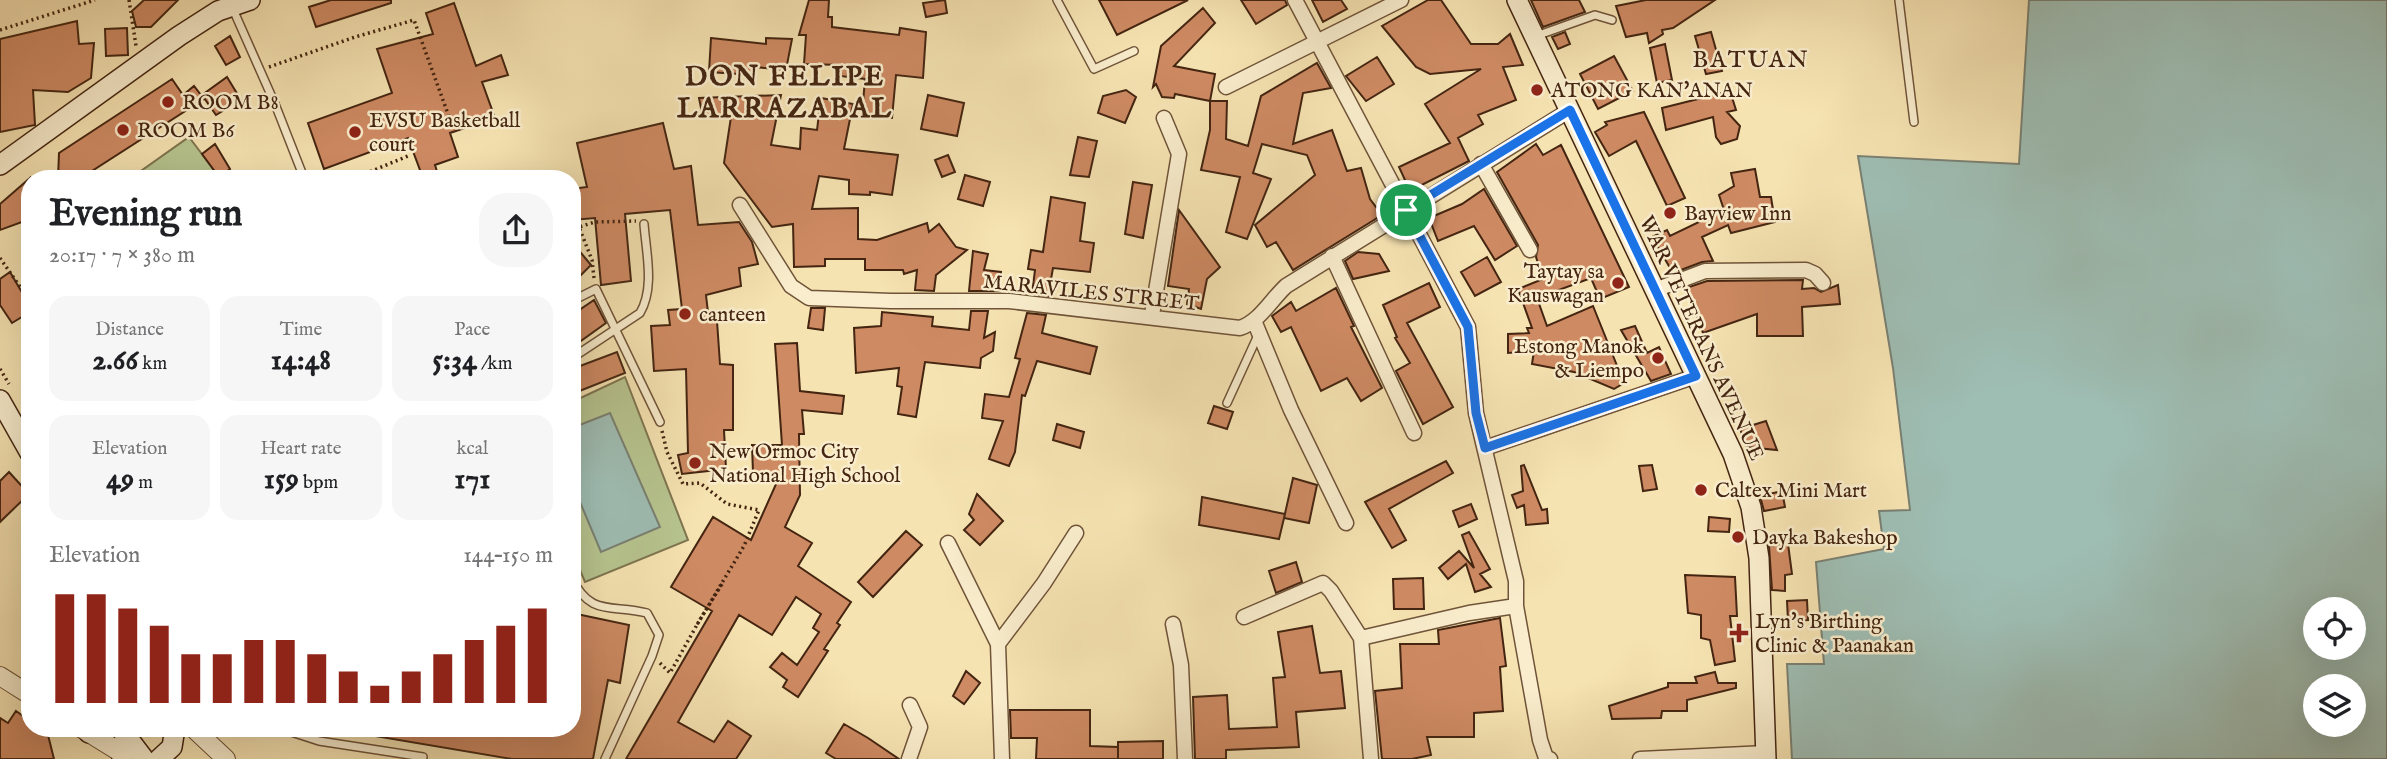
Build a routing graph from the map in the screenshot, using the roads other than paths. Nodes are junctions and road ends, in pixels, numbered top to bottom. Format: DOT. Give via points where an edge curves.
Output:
graph roads {
  1 [pos="1057,0"];
  2 [pos="1295,0"];
  3 [pos="1401,0"];
  4 [pos="1517,0"];
  5 [pos="1899,0"];
  6 [pos="241,3"];
  7 [pos="1612,20"];
  8 [pos="1535,36"];
  9 [pos="1315,40"];
  10 [pos="1134,51"];
  11 [pos="1226,87"];
  12 [pos="1570,110"];
  13 [pos="1164,118"];
  14 [pos="1914,122"];
  15 [pos="1481,164"];
  16 [pos="0,165"];
  17 [pos="301,170"];
  18 [pos="740,205"];
  19 [pos="1406,210"];
  20 [pos="644,224"];
  21 [pos="1530,250"];
  22 [pos="1332,256"];
  23 [pos="1823,283"];
  24 [pos="1655,290"];
  25 [pos="581,296"];
  26 [pos="1152,315"];
  27 [pos="1257,328"];
  28 [pos="617,330"];
  29 [pos="581,352"];
  30 [pos="1696,376"];
  31 [pos="0,400"];
  32 [pos="1227,403"];
  33 [pos="660,422"];
  34 [pos="1415,433"];
  35 [pos="21,437"];
  36 [pos="1485,448"];
  37 [pos="1346,523"];
  38 [pos="1076,533"];
  39 [pos="948,544"];
  40 [pos="581,594"];
  41 [pos="1516,606"];
  42 [pos="1244,617"];
  43 [pos="1173,624"];
  44 [pos="1361,638"];
  45 [pos="998,644"];
  46 [pos="0,676"];
  47 [pos="21,689"];
  48 [pos="910,705"];
  49 [pos="95,737"];
  50 [pos="121,737"];
  51 [pos="127,737"];
  52 [pos="174,737"];
  53 [pos="203,737"];
  54 [pos="307,737"];
  55 [pos="1766,756"];
  56 [pos="122,757"];
  57 [pos="423,757"];
  58 [pos="144,759"];
  59 [pos="159,759"];
  60 [pos="226,759"];
  61 [pos="604,759"];
  62 [pos="909,759"];
  63 [pos="1002,759"];
  64 [pos="1185,759"];
  65 [pos="1371,759"];
  66 [pos="1550,759"];
  67 [pos="1640,759"];
  1 -- 10 [label="lane" via="1094,69"];
  2 -- 9 [label="street"];
  3 -- 9 [label="street"];
  4 -- 8 [label="main road, WAR VETERANS AVENUE"];
  5 -- 14 [label="lane"];
  6 -- 16 [label="main road" via="189,30"];
  6 -- 17 [label="lane" via="261,70"];
  7 -- 8 [label="lane" via="1595,15"];
  8 -- 12 [label="main road, WAR VETERANS AVENUE"];
  9 -- 11 [label="street"];
  9 -- 19 [label="street"];
  12 -- 15 [label="street"];
  12 -- 24 [label="main road, WAR VETERANS AVENUE"];
  13 -- 26 [label="street" via="1179,154"];
  15 -- 19 [label="street"];
  15 -- 21 [label="street"];
  18 -- 26 [label="street, MARAVILES STREET" via="791,286 809,298 1009,300"];
  19 -- 22 [label="street"];
  19 -- 36 [label="street" via="1468,327 1476,413"];
  20 -- 28 [label="lane" via="646,303"];
  22 -- 27 [label="street" via="1267,304"];
  22 -- 34 [label="street"];
  23 -- 24 [label="street" via="1806,270 1730,269 1705,271"];
  24 -- 30 [label="main road, WAR VETERANS AVENUE"];
  25 -- 28 [label="lane" via="596,289"];
  26 -- 27 [label="street, MARAVILES STREET"];
  27 -- 32 [label="lane"];
  27 -- 37 [label="street"];
  28 -- 29 [label="lane"];
  28 -- 33 [label="lane"];
  30 -- 36 [label="street"];
  30 -- 55 [label="main road, WAR VETERANS AVENUE" via="1733,454 1751,507 1759,558"];
  31 -- 35 [label="main road"];
  36 -- 41 [label="street" via="1516,581"];
  38 -- 45 [label="street"];
  39 -- 45 [label="street"];
  40 -- 61 [label="lane" via="592,605 648,613 659,635"];
  41 -- 44 [label="street"];
  41 -- 66 [label="street" via="1540,740"];
  42 -- 44 [label="street" via="1323,583"];
  43 -- 64 [label="street" via="1181,665"];
  44 -- 65 [label="street"];
  45 -- 63 [label="street"];
  46 -- 47 [label="street"];
  48 -- 62 [label="street" via="920,727"];
  49 -- 56 [label="street"];
  50 -- 56 [label="main road"];
  51 -- 58 [label="main road"];
  52 -- 59 [label="main road" via="172,747"];
  53 -- 60 [label="street"];
  54 -- 57 [label="lane"];
  55 -- 67 [label="street"];
  56 -- 58 [label="main road"];
}
